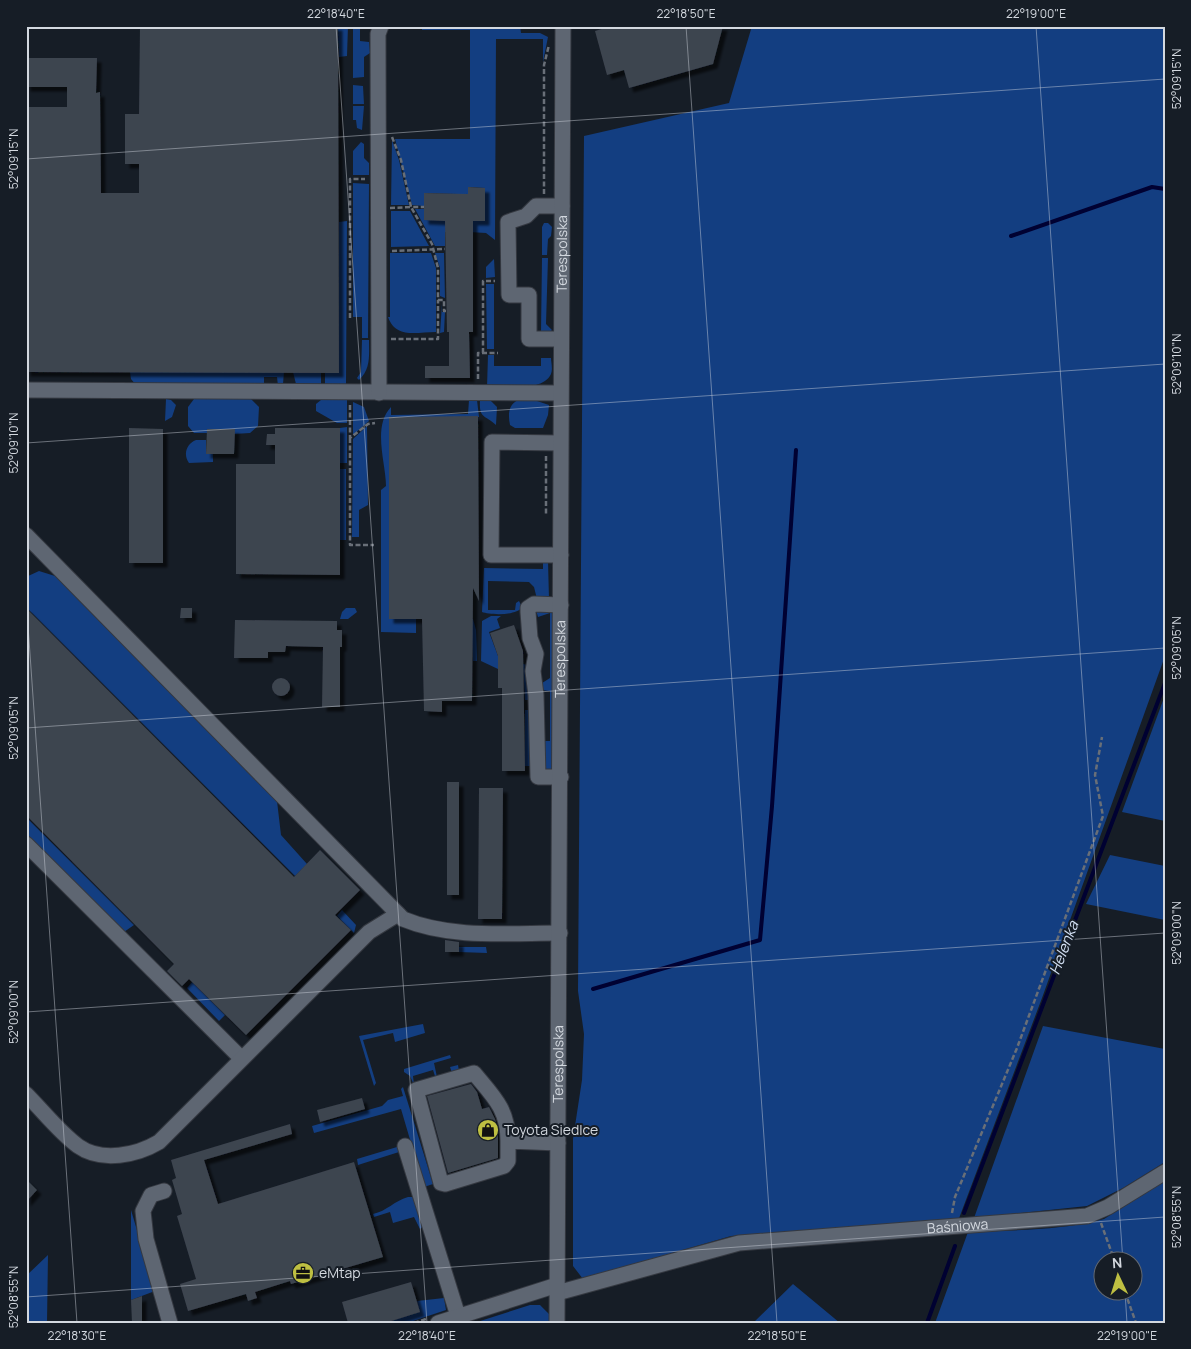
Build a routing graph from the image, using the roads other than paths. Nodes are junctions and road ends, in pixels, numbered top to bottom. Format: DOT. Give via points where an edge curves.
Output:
graph roads {
  1 [pos="381,26"];
  2 [pos="563,26"];
  3 [pos="562,206"];
  4 [pos="560,340"];
  5 [pos="26,390"];
  6 [pos="560,392"];
  7 [pos="379,393"];
  8 [pos="560,443"];
  9 [pos="26,535"];
  10 [pos="561,554"];
  11 [pos="561,605"];
  12 [pos="561,777"];
  13 [pos="26,844"];
  14 [pos="398,914"];
  15 [pos="560,933"];
  16 [pos="241,1058"];
  17 [pos="26,1094"];
  18 [pos="508,1141"];
  19 [pos="558,1143"];
  20 [pos="405,1146"];
  21 [pos="1165,1172"];
  22 [pos="164,1191"];
  23 [pos="557,1289"];
  24 [pos="458,1316"];
  25 [pos="170,1323"];
  26 [pos="438,1323"];
  27 [pos="557,1323"];
  1 -- 7 [label="street" via="378,34"];
  2 -- 3 [label="street, Terespolska"];
  3 -- 4 [label="street, Terespolska"];
  3 -- 4 [label="street" via="536,206 526,216 508,222 509,295 529,295 529,339"];
  4 -- 6 [label="street, Terespolska"];
  5 -- 7 [label="street"];
  6 -- 7 [label="street"];
  6 -- 8 [label="street, Terespolska"];
  8 -- 10 [label="street, Terespolska"];
  8 -- 10 [label="street" via="492,442 491,555"];
  9 -- 14 [label="street"];
  10 -- 11 [label="street, Terespolska"];
  11 -- 12 [label="street, Terespolska"];
  11 -- 12 [label="street" via="534,604 528,608 530,638 536,654 533,671 538,777"];
  12 -- 15 [label="street, Terespolska"];
  13 -- 16 [label="street"];
  14 -- 15 [label="street" via="422,927 459,932"];
  14 -- 16 [label="street" via="369,932"];
  15 -- 19 [label="street, Terespolska"];
  16 -- 17 [label="street" via="159,1142 129,1155 106,1155 79,1146"];
  18 -- 18 [label="street" via="504,1111 474,1073 416,1090 441,1183 504,1166 508,1161"];
  18 -- 19 [label="street"];
  19 -- 23 [label="street, Terespolska"];
  20 -- 24 [label="street"];
  21 -- 23 [label="street, Baśniowa" via="1098,1212 1046,1220 739,1243"];
  22 -- 25 [label="street" via="151,1195 143,1211 146,1239"];
  23 -- 24 [label="street, Baśniowa"];
  23 -- 27 [label="street, Terespolska"];
  24 -- 26 [label="street, Baśniowa"];
}
